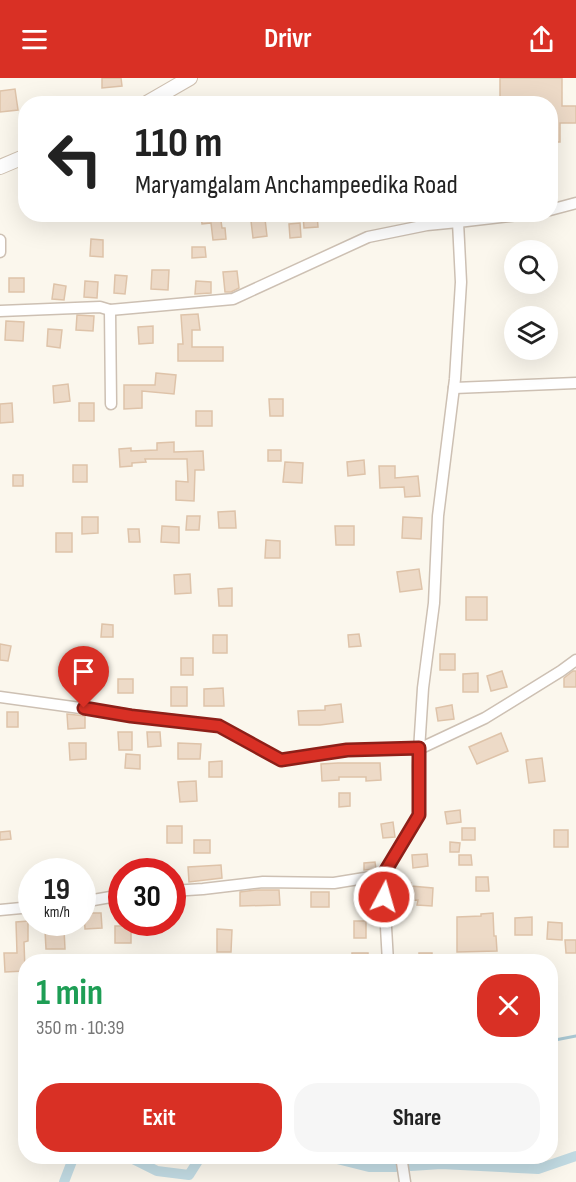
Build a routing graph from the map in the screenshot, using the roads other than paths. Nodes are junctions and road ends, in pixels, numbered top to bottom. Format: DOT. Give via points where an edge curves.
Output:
graph roads {
  1 [pos="190,78"];
  2 [pos="159,96"];
  3 [pos="18,159"];
  4 [pos="0,167"];
  5 [pos="576,203"];
  6 [pos="558,208"];
  7 [pos="458,222"];
  8 [pos="0,240"];
  9 [pos="0,252"];
  10 [pos="110,310"];
  11 [pos="0,311"];
  12 [pos="576,383"];
  13 [pos="454,388"];
  14 [pos="111,404"];
  15 [pos="576,660"];
  16 [pos="0,697"];
  17 [pos="419,748"];
  18 [pos="383,875"];
  19 [pos="186,890"];
  20 [pos="18,908"];
  21 [pos="0,910"];
  22 [pos="388,954"];
  23 [pos="402,1164"];
  24 [pos="405,1182"];
  1 -- 2 [label="main road"];
  3 -- 4 [label="main road"];
  5 -- 6 [label="street"];
  7 -- 10 [label="street" via="368,237 233,299"];
  7 -- 13 [label="street" via="461,282"];
  8 -- 9 [label="street"];
  10 -- 11 [label="street"];
  10 -- 14 [label="street"];
  12 -- 13 [label="street"];
  13 -- 17 [label="street" via="438,516 434,603"];
  15 -- 17 [label="street" via="486,718"];
  16 -- 17 [label="street" via="219,726 281,760 347,750"];
  17 -- 18 [label="street" via="419,815"];
  18 -- 19 [label="street" via="334,883 263,882"];
  18 -- 22 [label="street"];
  20 -- 21 [label="street"];
  23 -- 24 [label="street"];
}
